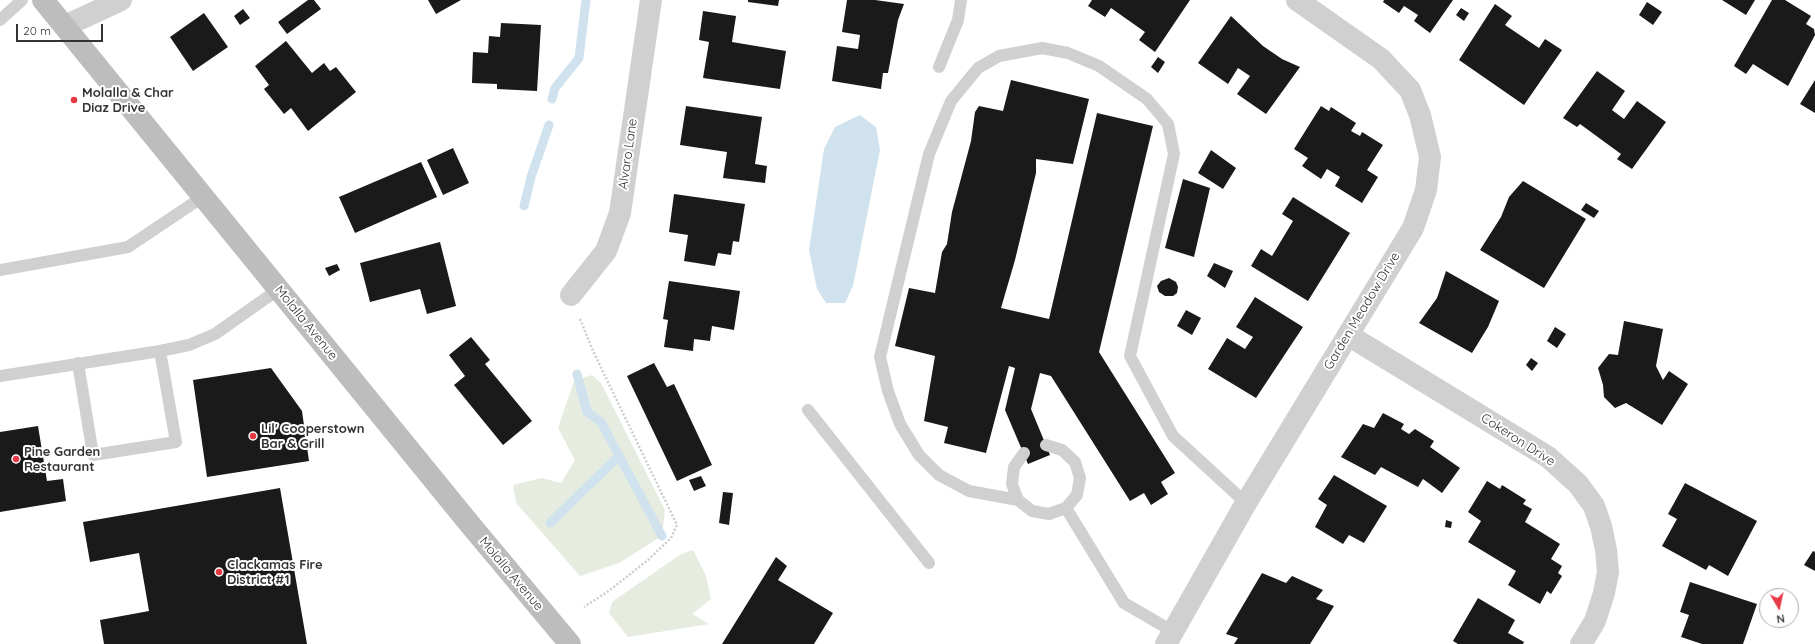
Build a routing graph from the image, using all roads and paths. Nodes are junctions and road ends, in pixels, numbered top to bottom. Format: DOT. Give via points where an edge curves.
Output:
graph roads {
  1 [pos="22,0"];
  2 [pos="44,0"];
  3 [pos="121,0"];
  4 [pos="651,0"];
  5 [pos="961,0"];
  6 [pos="1297,0"];
  7 [pos="0,20"];
  8 [pos="65,26"];
  9 [pos="939,67"];
  10 [pos="204,196"];
  11 [pos="0,270"];
  12 [pos="279,289"];
  13 [pos="571,294"];
  14 [pos="1348,334"];
  15 [pos="160,351"];
  16 [pos="78,363"];
  17 [pos="0,376"];
  18 [pos="808,410"];
  19 [pos="1046,445"];
  20 [pos="1024,453"];
  21 [pos="1018,500"];
  22 [pos="1246,503"];
  23 [pos="1066,508"];
  24 [pos="929,563"];
  25 [pos="584,607"];
  26 [pos="1170,638"];
  27 [pos="570,644"];
  28 [pos="1581,644"];
  1 -- 7 [label="lane"];
  2 -- 8 [label="main road, Molalla Avenue"];
  3 -- 8 [label="street"];
  4 -- 13 [label="street, Alvaro Lane" via="620,212 606,251"];
  5 -- 9 [label="lane" via="958,20"];
  6 -- 14 [label="street, Garden Meadow Drive" via="1381,59 1398,75 1410,90 1420,115 1430,156 1426,190 1413,228"];
  8 -- 10 [label="main road, Molalla Avenue"];
  10 -- 11 [label="lane" via="128,248"];
  10 -- 12 [label="main road, Molalla Avenue"];
  12 -- 15 [label="lane" via="215,334 189,345"];
  12 -- 27 [label="main road, Molalla Avenue"];
  13 -- 25 [label="path" via="593,351 677,525 671,538 648,560"];
  14 -- 22 [label="street, Garden Meadow Drive"];
  14 -- 28 [label="street, Cokeron Drive" via="1548,457 1578,484 1594,506 1601,526 1608,572 1595,620"];
  15 -- 16 [label="lane"];
  15 -- 16 [label="lane" via="176,442 92,455"];
  16 -- 17 [label="lane"];
  18 -- 24 [label="lane"];
  19 -- 23 [label="lane" via="1062,450 1075,462 1080,478 1077,495"];
  20 -- 21 [label="lane" via="1014,467 1012,484"];
  21 -- 22 [label="lane" via="968,491 939,476 919,455 900,424 888,391 880,357 929,154 951,102 978,68 999,56 1042,48 1068,53 1099,66 1147,99 1168,124 1174,154 1130,356 1173,436"];
  21 -- 23 [label="lane" via="1032,511 1049,514"];
  22 -- 26 [label="street, Garden Meadow Drive"];
  23 -- 26 [label="lane" via="1124,603"];
}
